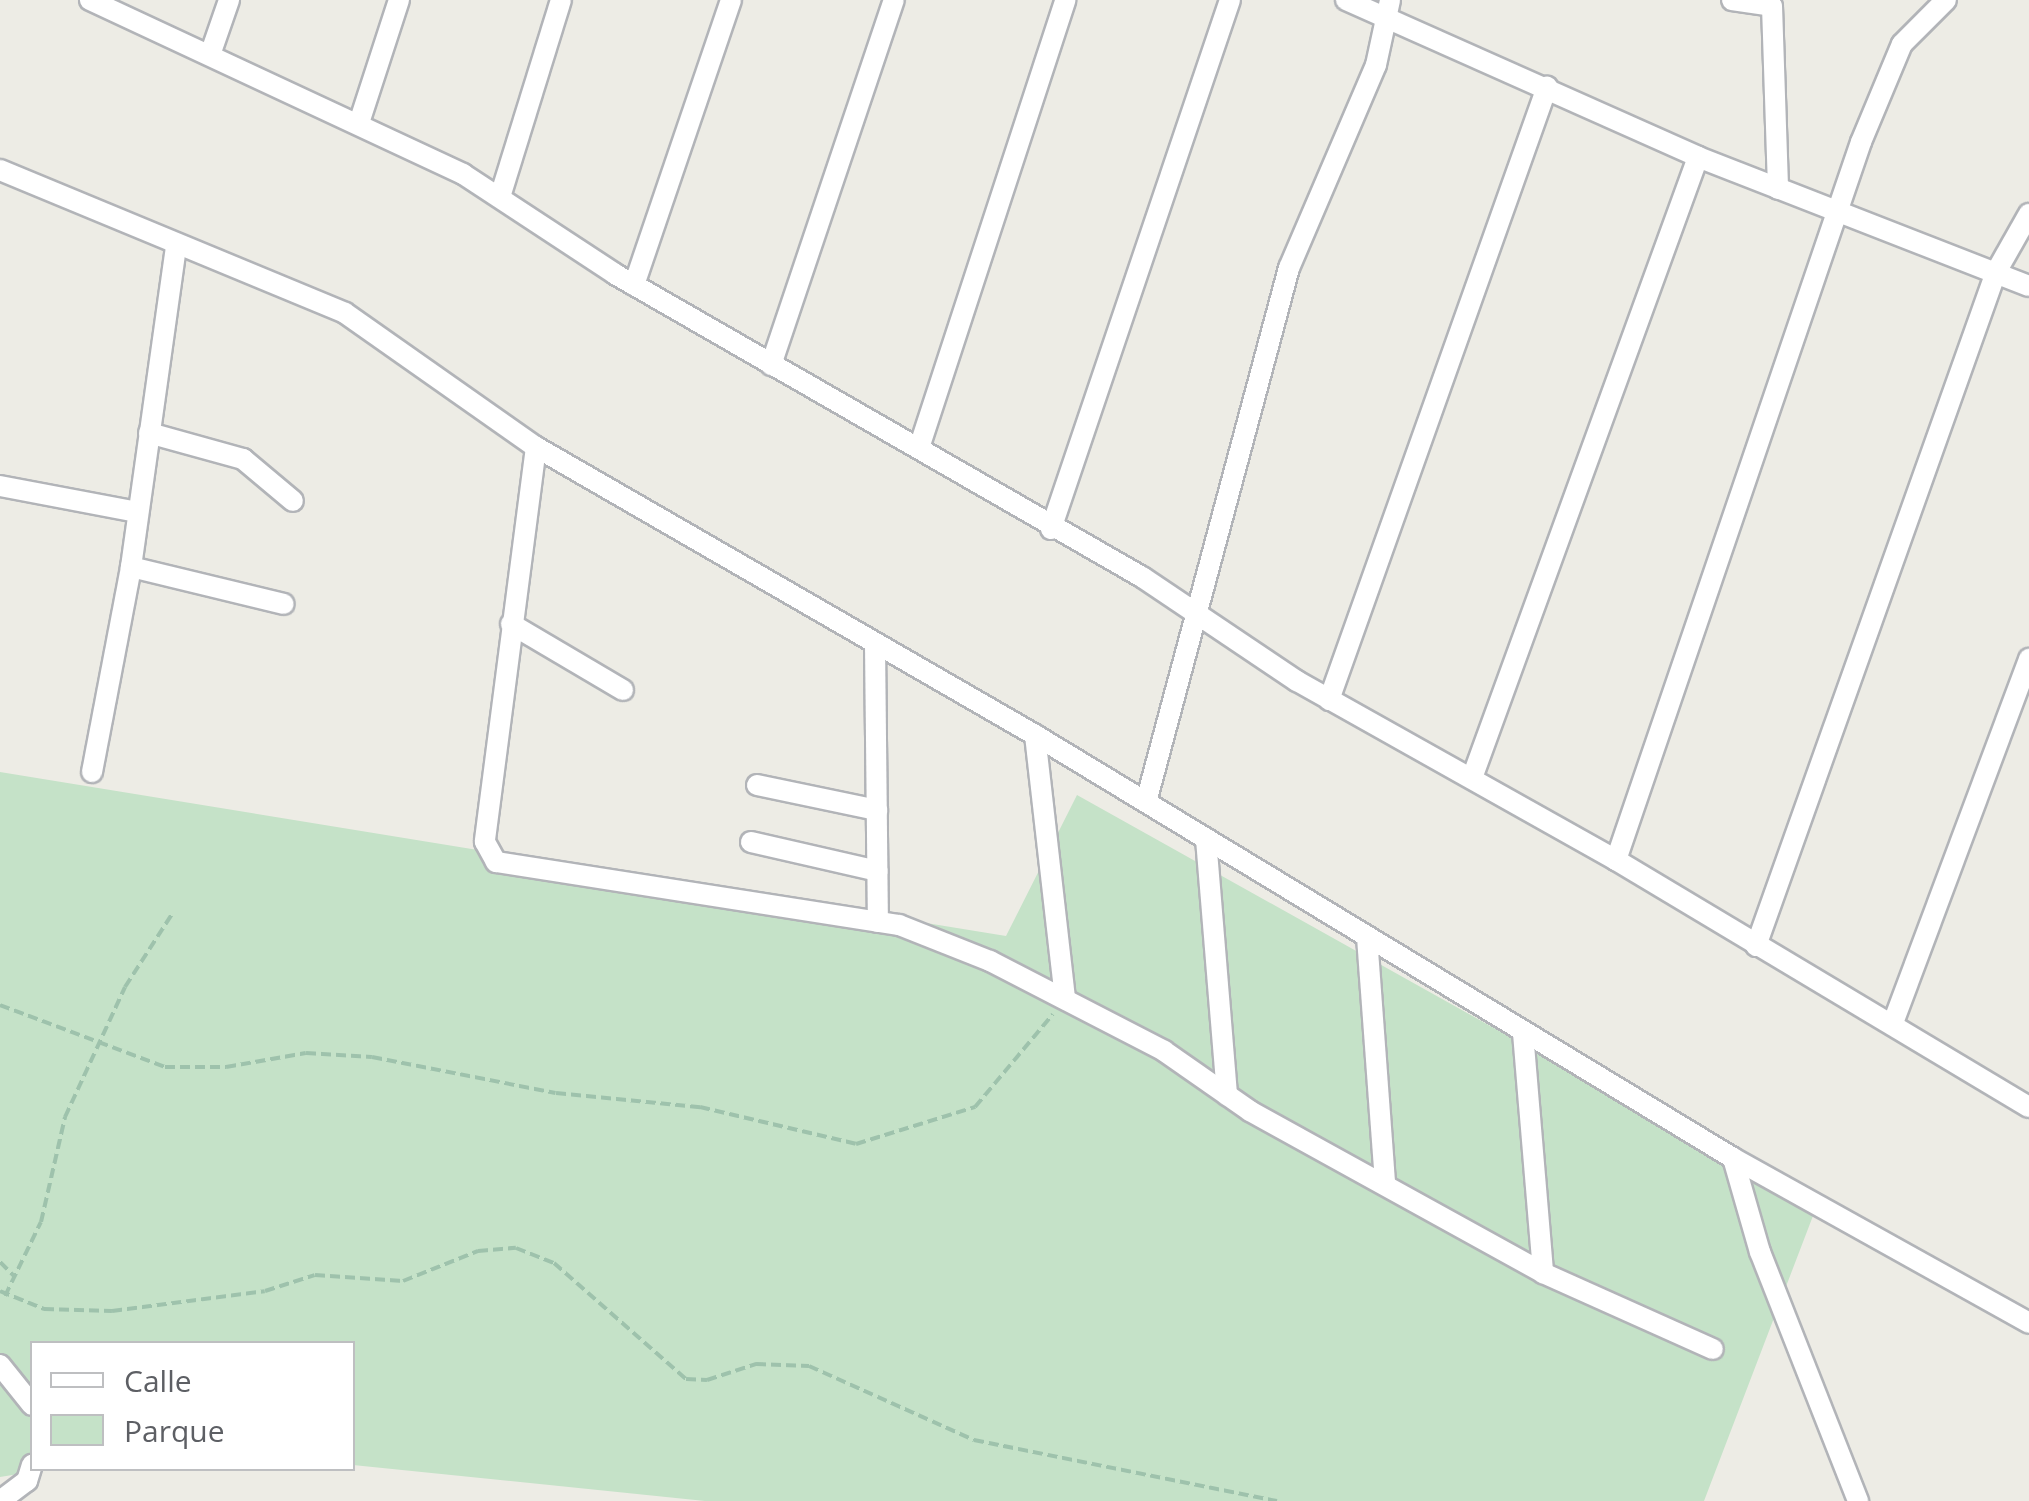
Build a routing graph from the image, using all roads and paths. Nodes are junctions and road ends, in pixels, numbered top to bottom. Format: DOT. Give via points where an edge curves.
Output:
graph roads {
  1 [pos="90,0"];
  2 [pos="230,0"];
  3 [pos="399,0"];
  4 [pos="562,0"];
  5 [pos="731,0"];
  6 [pos="894,0"];
  7 [pos="1065,0"];
  8 [pos="1230,0"];
  9 [pos="1346,0"];
  10 [pos="1732,0"];
  11 [pos="1946,0"];
  12 [pos="1389,10"];
  13 [pos="210,55"];
  14 [pos="1547,88"];
  15 [pos="358,124"];
  16 [pos="1698,157"];
  17 [pos="0,170"];
  18 [pos="1778,190"];
  19 [pos="500,197"];
  20 [pos="1840,209"];
  21 [pos="2029,214"];
  22 [pos="176,248"];
  23 [pos="1996,272"];
  24 [pos="634,285"];
  25 [pos="2029,286"];
  26 [pos="771,365"];
  27 [pos="149,433"];
  28 [pos="536,447"];
  29 [pos="919,448"];
  30 [pos="0,486"];
  31 [pos="293,501"];
  32 [pos="138,512"];
  33 [pos="1051,528"];
  34 [pos="130,568"];
  35 [pos="284,604"];
  36 [pos="1199,616"];
  37 [pos="511,624"];
  38 [pos="875,642"];
  39 [pos="2029,659"];
  40 [pos="624,690"];
  41 [pos="1329,700"];
  42 [pos="1035,736"];
  43 [pos="92,772"];
  44 [pos="1472,778"];
  45 [pos="757,785"];
  46 [pos="1146,802"];
  47 [pos="877,810"];
  48 [pos="1206,839"];
  49 [pos="751,842"];
  50 [pos="1616,860"];
  51 [pos="878,871"];
  52 [pos="172,914"];
  53 [pos="878,922"];
  54 [pos="1367,937"];
  55 [pos="1756,946"];
  56 [pos="1065,999"];
  57 [pos="0,1005"];
  58 [pos="1893,1024"];
  59 [pos="1523,1032"];
  60 [pos="99,1045"];
  61 [pos="1227,1095"];
  62 [pos="2028,1102"];
  63 [pos="1733,1158"];
  64 [pos="1385,1182"];
  65 [pos="0,1262"];
  66 [pos="1544,1274"];
  67 [pos="15,1277"];
  68 [pos="0,1291"];
  69 [pos="6,1296"];
  70 [pos="2029,1323"];
  71 [pos="1713,1350"];
  72 [pos="0,1365"];
  73 [pos="30,1403"];
  74 [pos="30,1473"];
  75 [pos="0,1480"];
  76 [pos="0,1501"];
  77 [pos="1277,1501"];
  78 [pos="1858,1501"];
  1 -- 13 [label="street"];
  2 -- 13 [label="street"];
  3 -- 15 [label="street"];
  4 -- 19 [label="street"];
  5 -- 24 [label="street"];
  6 -- 26 [label="street"];
  7 -- 29 [label="street"];
  8 -- 33 [label="street"];
  9 -- 12 [label="street"];
  10 -- 18 [label="street" via="1772,6"];
  11 -- 20 [label="street" via="1902,44"];
  12 -- 14 [label="street"];
  12 -- 36 [label="street" via="1376,65 1289,268"];
  13 -- 15 [label="street"];
  14 -- 16 [label="street"];
  14 -- 41 [label="street"];
  15 -- 19 [label="street"];
  16 -- 18 [label="street"];
  16 -- 44 [label="street"];
  17 -- 22 [label="street"];
  18 -- 20 [label="street"];
  19 -- 24 [label="street"];
  20 -- 23 [label="street"];
  20 -- 50 [label="street"];
  21 -- 23 [label="street"];
  22 -- 27 [label="street"];
  22 -- 28 [label="street" via="345,313"];
  23 -- 25 [label="street"];
  23 -- 55 [label="street"];
  24 -- 26 [label="street"];
  26 -- 29 [label="street"];
  27 -- 31 [label="street" via="243,459"];
  27 -- 32 [label="street"];
  28 -- 37 [label="street"];
  28 -- 38 [label="street"];
  29 -- 33 [label="street"];
  30 -- 32 [label="street"];
  32 -- 34 [label="street"];
  33 -- 36 [label="street"];
  34 -- 35 [label="street"];
  34 -- 43 [label="street"];
  36 -- 41 [label="street"];
  36 -- 46 [label="street"];
  37 -- 40 [label="street"];
  37 -- 53 [label="street" via="485,842 496,862"];
  38 -- 42 [label="street"];
  38 -- 47 [label="street"];
  39 -- 58 [label="street"];
  41 -- 44 [label="street"];
  42 -- 46 [label="street"];
  42 -- 56 [label="street"];
  44 -- 50 [label="street"];
  45 -- 47 [label="street"];
  46 -- 48 [label="street"];
  47 -- 51 [label="street"];
  48 -- 54 [label="street"];
  48 -- 61 [label="street"];
  49 -- 51 [label="street"];
  50 -- 55 [label="street"];
  51 -- 53 [label="street"];
  52 -- 60 [label="path" via="125,987"];
  53 -- 56 [label="street" via="990,961"];
  54 -- 59 [label="street"];
  54 -- 64 [label="street"];
  55 -- 58 [label="street"];
  56 -- 60 [label="path" via="976,1106 856,1144 719,1111 556,1093 414,1061 306,1053 184,1068"];
  56 -- 61 [label="street" via="1164,1051"];
  57 -- 60 [label="path"];
  58 -- 62 [label="street"];
  59 -- 63 [label="street"];
  59 -- 66 [label="street"];
  60 -- 67 [label="path" via="65,1117 42,1222"];
  61 -- 64 [label="street"];
  63 -- 70 [label="street"];
  63 -- 78 [label="street" via="1760,1252"];
  64 -- 66 [label="street"];
  65 -- 67 [label="path"];
  66 -- 71 [label="street"];
  67 -- 69 [label="path"];
  68 -- 69 [label="path"];
  69 -- 77 [label="path" via="66,1312 162,1307 265,1292 315,1274 403,1281 478,1250 516,1248 554,1263 686,1380 756,1364 809,1366 974,1440"];
  72 -- 73 [label="street"];
  74 -- 75 [label="street"];
  74 -- 76 [label="street"];
}
